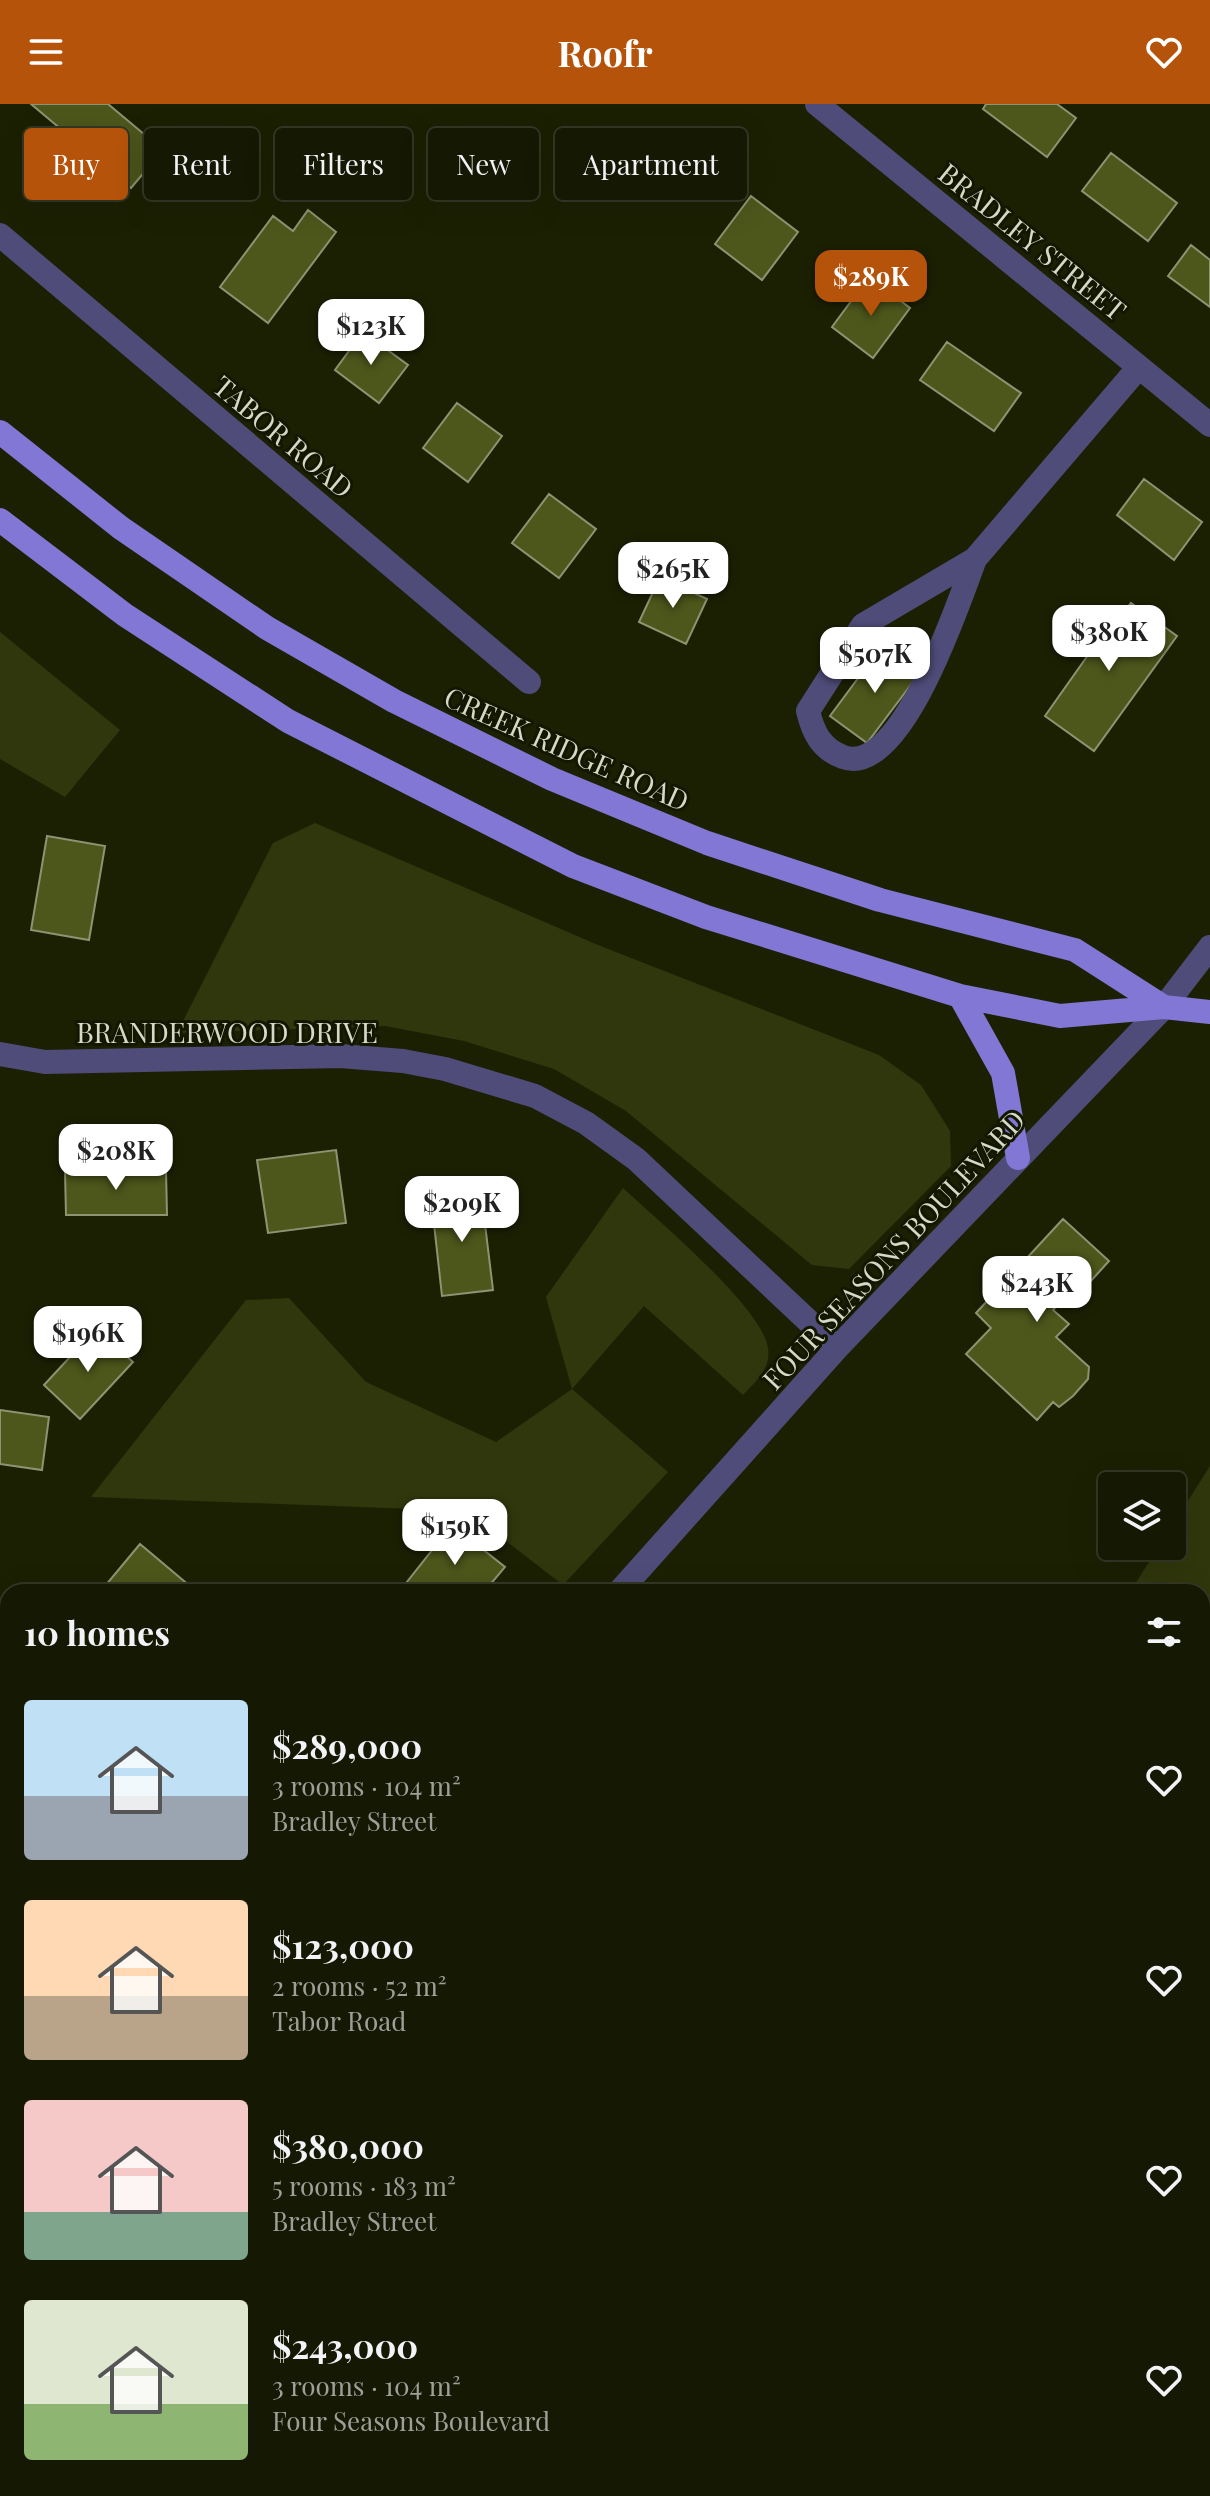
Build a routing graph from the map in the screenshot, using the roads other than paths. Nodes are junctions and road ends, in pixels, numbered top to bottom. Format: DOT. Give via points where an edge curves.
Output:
graph roads {
  1 [pos="817,104"];
  2 [pos="0,235"];
  3 [pos="1139,367"];
  4 [pos="1210,425"];
  5 [pos="0,432"];
  6 [pos="0,520"];
  7 [pos="975,559"];
  8 [pos="529,682"];
  9 [pos="1210,947"];
  10 [pos="960,996"];
  11 [pos="1164,1007"];
  12 [pos="1210,1012"];
  13 [pos="0,1054"];
  14 [pos="1018,1158"];
  15 [pos="837,1348"];
  16 [pos="626,1584"];
  1 -- 3 [label="street, BRADLEY STREET"];
  2 -- 8 [label="street, TABOR ROAD"];
  3 -- 4 [label="street, BRADLEY STREET"];
  3 -- 7 [label="street"];
  5 -- 11 [label="main road, CREEK RIDGE ROAD" via="121,528 267,628 394,701 537,772 707,843 880,900 1075,950"];
  6 -- 10 [label="main road, CREEK RIDGE ROAD" via="125,615 288,721 460,811 573,866 706,917"];
  7 -- 7 [label="street" via="863,625 808,711 813,733 831,753 853,761 877,753 926,684"];
  9 -- 11 [label="street, FOUR SEASONS BOULEVARD"];
  10 -- 11 [label="main road, CREEK RIDGE ROAD" via="1060,1016"];
  10 -- 14 [label="main road" via="1003,1073"];
  11 -- 12 [label="main road, CREEK RIDGE ROAD"];
  11 -- 14 [label="street, FOUR SEASONS BOULEVARD"];
  13 -- 15 [label="street, BRANDERWOOD DRIVE" via="45,1062 340,1056 445,1069 535,1096 586,1123 636,1159"];
  14 -- 15 [label="street, FOUR SEASONS BOULEVARD"];
  15 -- 16 [label="street, FOUR SEASONS BOULEVARD"];
}
